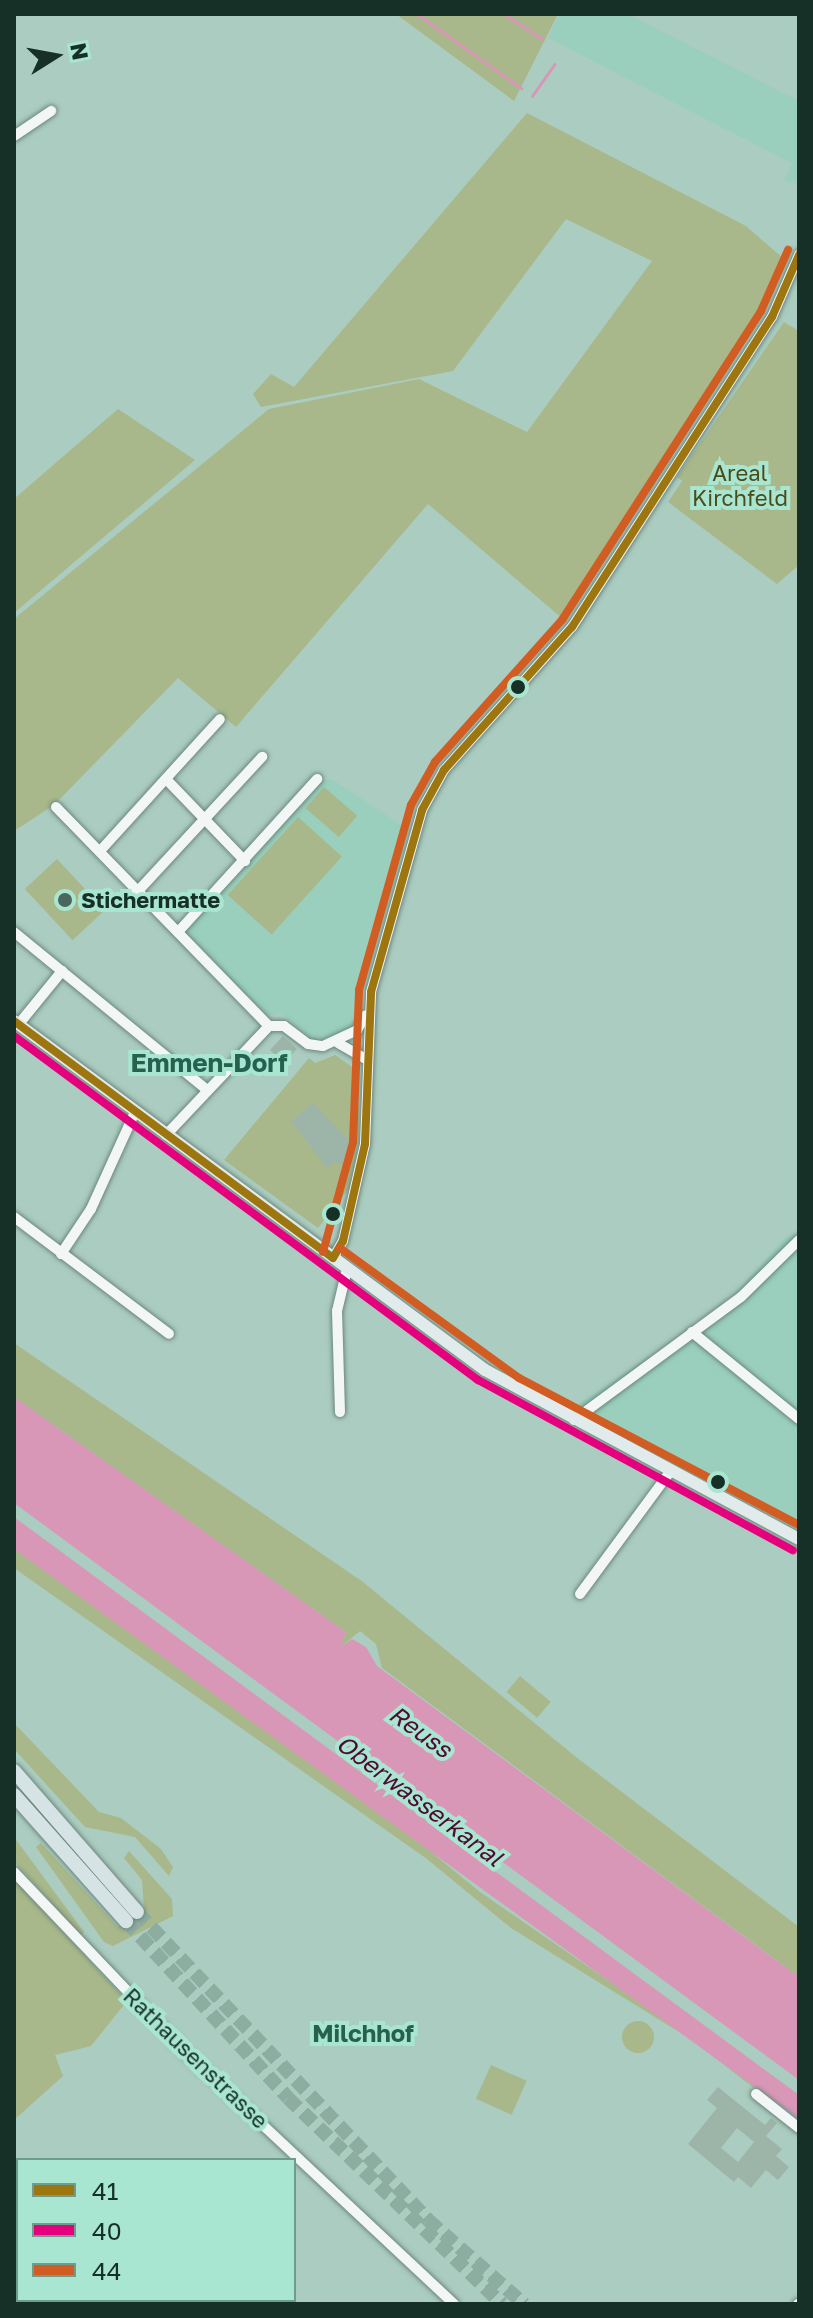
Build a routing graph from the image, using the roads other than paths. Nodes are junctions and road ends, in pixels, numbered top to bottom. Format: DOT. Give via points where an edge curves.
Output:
graph roads {
  1 [pos="51,111"];
  2 [pos="14,136"];
  3 [pos="799,255"];
  4 [pos="220,719"];
  5 [pos="262,757"];
  6 [pos="166,779"];
  7 [pos="317,779"];
  8 [pos="56,807"];
  9 [pos="206,820"];
  10 [pos="100,851"];
  11 [pos="245,861"];
  12 [pos="138,891"];
  13 [pos="14,932"];
  14 [pos="178,932"];
  15 [pos="62,971"];
  16 [pos="367,1013"];
  17 [pos="16,1023"];
  18 [pos="269,1026"];
  19 [pos="338,1043"];
  20 [pos="366,1059"];
  21 [pos="207,1090"];
  22 [pos="135,1112"];
  23 [pos="166,1135"];
  24 [pos="14,1217"];
  25 [pos="799,1240"];
  26 [pos="61,1254"];
  27 [pos="333,1258"];
  28 [pos="347,1269"];
  29 [pos="692,1332"];
  30 [pos="169,1334"];
  31 [pos="340,1412"];
  32 [pos="799,1419"];
  33 [pos="574,1420"];
  34 [pos="670,1472"];
  35 [pos="799,1539"];
  36 [pos="580,1594"];
  37 [pos="14,1771"];
  38 [pos="14,1795"];
  39 [pos="14,1872"];
  40 [pos="756,2094"];
  41 [pos="799,2128"];
  42 [pos="454,2304"];
  1 -- 2 [label="street"];
  3 -- 16 [label="street" via="772,317 572,627 438,777 405,862"];
  4 -- 6 [label="street"];
  5 -- 9 [label="street"];
  6 -- 9 [label="street"];
  6 -- 10 [label="street"];
  7 -- 11 [label="street"];
  8 -- 10 [label="street"];
  9 -- 11 [label="street"];
  9 -- 12 [label="street"];
  10 -- 12 [label="street"];
  11 -- 14 [label="street"];
  12 -- 14 [label="street"];
  13 -- 15 [label="street"];
  14 -- 18 [label="street"];
  15 -- 17 [label="street"];
  15 -- 21 [label="street"];
  16 -- 19 [label="street"];
  16 -- 20 [label="street"];
  17 -- 22 [label="main road"];
  18 -- 19 [label="street" via="284,1026 314,1046"];
  18 -- 21 [label="street"];
  19 -- 20 [label="street"];
  20 -- 27 [label="street" via="365,1144 343,1241"];
  21 -- 23 [label="street"];
  22 -- 23 [label="main road"];
  22 -- 26 [label="street" via="91,1209"];
  23 -- 27 [label="main road"];
  24 -- 26 [label="street"];
  25 -- 29 [label="street" via="741,1297"];
  26 -- 30 [label="street"];
  27 -- 28 [label="main road"];
  28 -- 31 [label="street" via="337,1311"];
  28 -- 33 [label="main road" via="485,1370"];
  29 -- 32 [label="street"];
  29 -- 33 [label="street"];
  33 -- 34 [label="main road"];
  34 -- 35 [label="main road"];
  34 -- 36 [label="street"];
  37 -- 38 [label="highway" via="132,1916"];
  39 -- 42 [label="street, Rathausenstrasse" via="188,2055"];
  40 -- 41 [label="street"];
}
